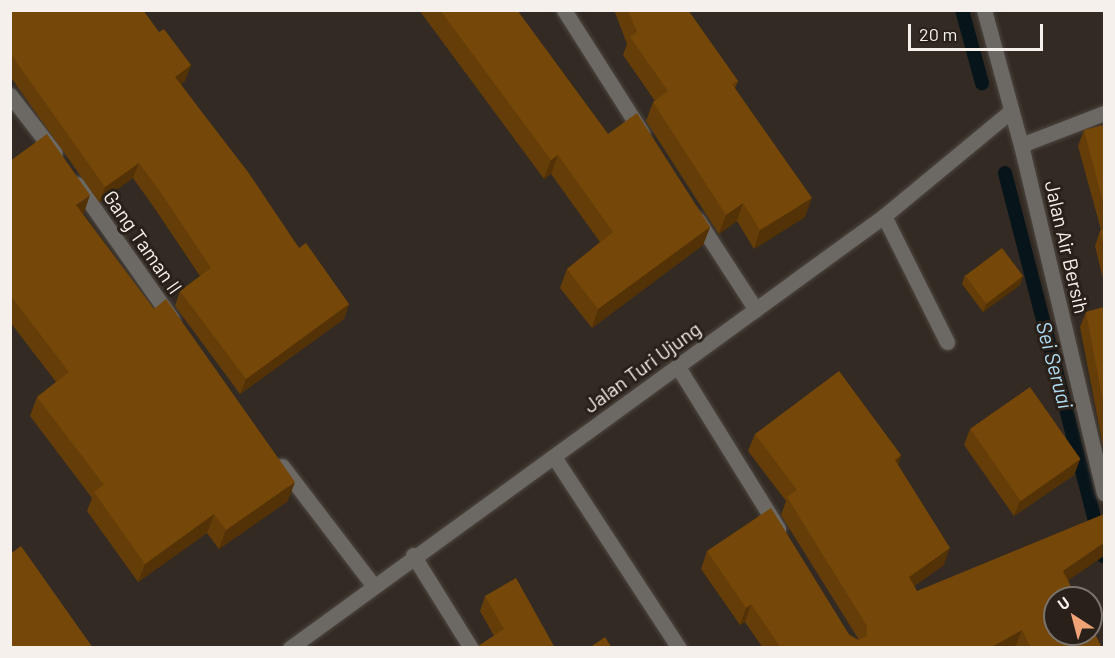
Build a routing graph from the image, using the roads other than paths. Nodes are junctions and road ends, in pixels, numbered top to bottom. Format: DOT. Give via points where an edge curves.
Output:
graph roads {
  1 [pos="564,10"];
  2 [pos="984,10"];
  3 [pos="10,95"];
  4 [pos="1011,111"];
  5 [pos="1104,113"];
  6 [pos="1021,145"];
  7 [pos="653,150"];
  8 [pos="685,200"];
  9 [pos="884,216"];
  10 [pos="756,310"];
  11 [pos="179,329"];
  12 [pos="947,342"];
  13 [pos="678,367"];
  14 [pos="272,453"];
  15 [pos="554,457"];
  16 [pos="1104,494"];
  17 [pos="784,537"];
  18 [pos="413,555"];
  19 [pos="373,585"];
  20 [pos="290,648"];
  21 [pos="471,648"];
  22 [pos="679,648"];
  1 -- 7 [label="street"];
  2 -- 4 [label="street, Jalan Air Bersih"];
  3 -- 11 [label="street, Gang Taman II"];
  4 -- 6 [label="street, Jalan Air Bersih"];
  4 -- 9 [label="street, Jalan Turi Ujung"];
  5 -- 6 [label="street"];
  6 -- 16 [label="street, Jalan Air Bersih"];
  8 -- 10 [label="street"];
  9 -- 10 [label="street, Jalan Turi Ujung"];
  9 -- 12 [label="street"];
  10 -- 13 [label="street, Jalan Turi Ujung"];
  13 -- 15 [label="street, Jalan Turi Ujung"];
  13 -- 17 [label="street"];
  14 -- 19 [label="street"];
  15 -- 18 [label="street, Jalan Turi Ujung"];
  15 -- 22 [label="street"];
  18 -- 19 [label="street, Jalan Turi Ujung"];
  18 -- 21 [label="street"];
  19 -- 20 [label="street, Jalan Turi Ujung"];
}
